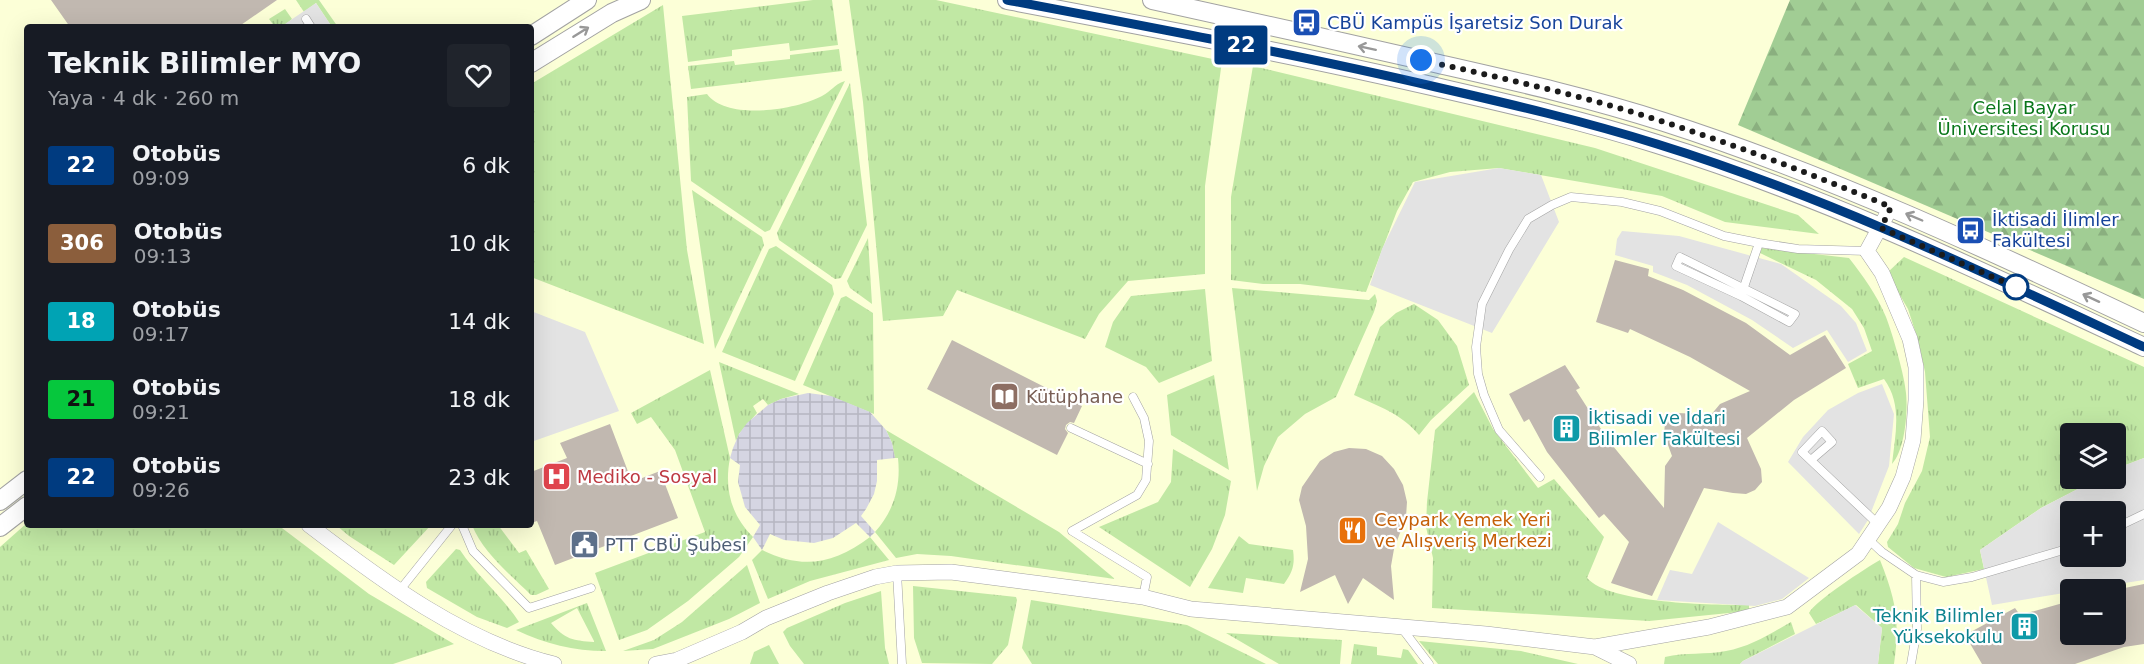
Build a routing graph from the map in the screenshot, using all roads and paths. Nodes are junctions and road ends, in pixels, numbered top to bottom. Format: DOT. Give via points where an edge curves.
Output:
graph roads {
  1 [pos="587,0"];
  2 [pos="641,0"];
  3 [pos="1007,0"];
  4 [pos="1152,0"];
  5 [pos="306,19"];
  6 [pos="1256,23"];
  7 [pos="309,24"];
  8 [pos="534,34"];
  9 [pos="1252,47"];
  10 [pos="534,61"];
  11 [pos="1891,207"];
  12 [pos="1881,228"];
  13 [pos="1759,243"];
  14 [pos="1867,251"];
  15 [pos="1744,288"];
  16 [pos="1741,296"];
  17 [pos="2144,323"];
  18 [pos="2144,347"];
  19 [pos="1133,397"];
  20 [pos="1071,428"];
  21 [pos="1811,460"];
  22 [pos="1148,464"];
  23 [pos="1540,477"];
  24 [pos="24,482"];
  25 [pos="0,501"];
  26 [pos="24,508"];
  27 [pos="2144,514"];
  28 [pos="2126,523"];
  29 [pos="1878,524"];
  30 [pos="0,527"];
  31 [pos="313,528"];
  32 [pos="450,528"];
  33 [pos="463,528"];
  34 [pos="1868,539"];
  35 [pos="2060,551"];
  36 [pos="897,573"];
  37 [pos="1916,574"];
  38 [pos="591,588"];
  39 [pos="400,590"];
  40 [pos="1143,597"];
  41 [pos="1401,627"];
  42 [pos="1595,647"];
  43 [pos="555,664"];
  44 [pos="656,664"];
  45 [pos="902,664"];
  46 [pos="1429,664"];
  47 [pos="1629,664"];
  48 [pos="1911,664"];
  1 -- 8 [label="street"];
  10 -- 2 [label="street, one-way" via="612,13"];
  3 -- 9 [label="street"];
  4 -- 6 [label="street"];
  5 -- 7 [label="lane"];
  6 -- 9 [label="street"];
  11 -- 6 [label="street, one-way" via="1783,163 1662,121 1529,84"];
  9 -- 12 [label="street" via="1528,108 1657,144 1774,184"];
  11 -- 12 [label="street"];
  17 -- 11 [label="street, one-way"];
  12 -- 14 [label="street"];
  12 -- 18 [label="street"];
  13 -- 14 [label="lane" via="1798,249"];
  13 -- 15 [label="lane"];
  13 -- 23 [label="lane" via="1724,236 1660,211 1622,202 1571,197 1528,219 1482,304 1476,347 1481,385 1499,430"];
  14 -- 29 [label="street" via="1882,273 1910,339 1916,367 1913,440 1903,477"];
  15 -- 16 [label="lane"];
  15 -- 16 [label="lane" via="1795,314 1790,322"];
  15 -- 16 [label="lane" via="1680,257 1676,266"];
  19 -- 22 [label="lane" via="1144,418"];
  20 -- 22 [label="lane"];
  21 -- 29 [label="lane"];
  22 -- 40 [label="lane" via="1146,480 1137,495 1072,531 1147,577"];
  24 -- 25 [label="street"];
  26 -- 30 [label="street"];
  27 -- 28 [label="lane"];
  29 -- 34 [label="street"];
  31 -- 39 [label="street"];
  32 -- 39 [label="lane"];
  33 -- 38 [label="lane" via="473,551 529,608"];
  34 -- 37 [label="lane"];
  34 -- 42 [label="street" via="1858,554 1787,607 1709,627"];
  35 -- 37 [label="lane" via="1943,582"];
  36 -- 40 [label="street" via="951,572"];
  36 -- 44 [label="street" via="828,593 677,660"];
  36 -- 45 [label="lane"];
  37 -- 48 [label="lane" via="1917,628"];
  39 -- 43 [label="street" via="509,651"];
  40 -- 41 [label="street" via="1191,609"];
  41 -- 42 [label="street"];
  41 -- 46 [label="lane"];
  42 -- 47 [label="street"];
}
